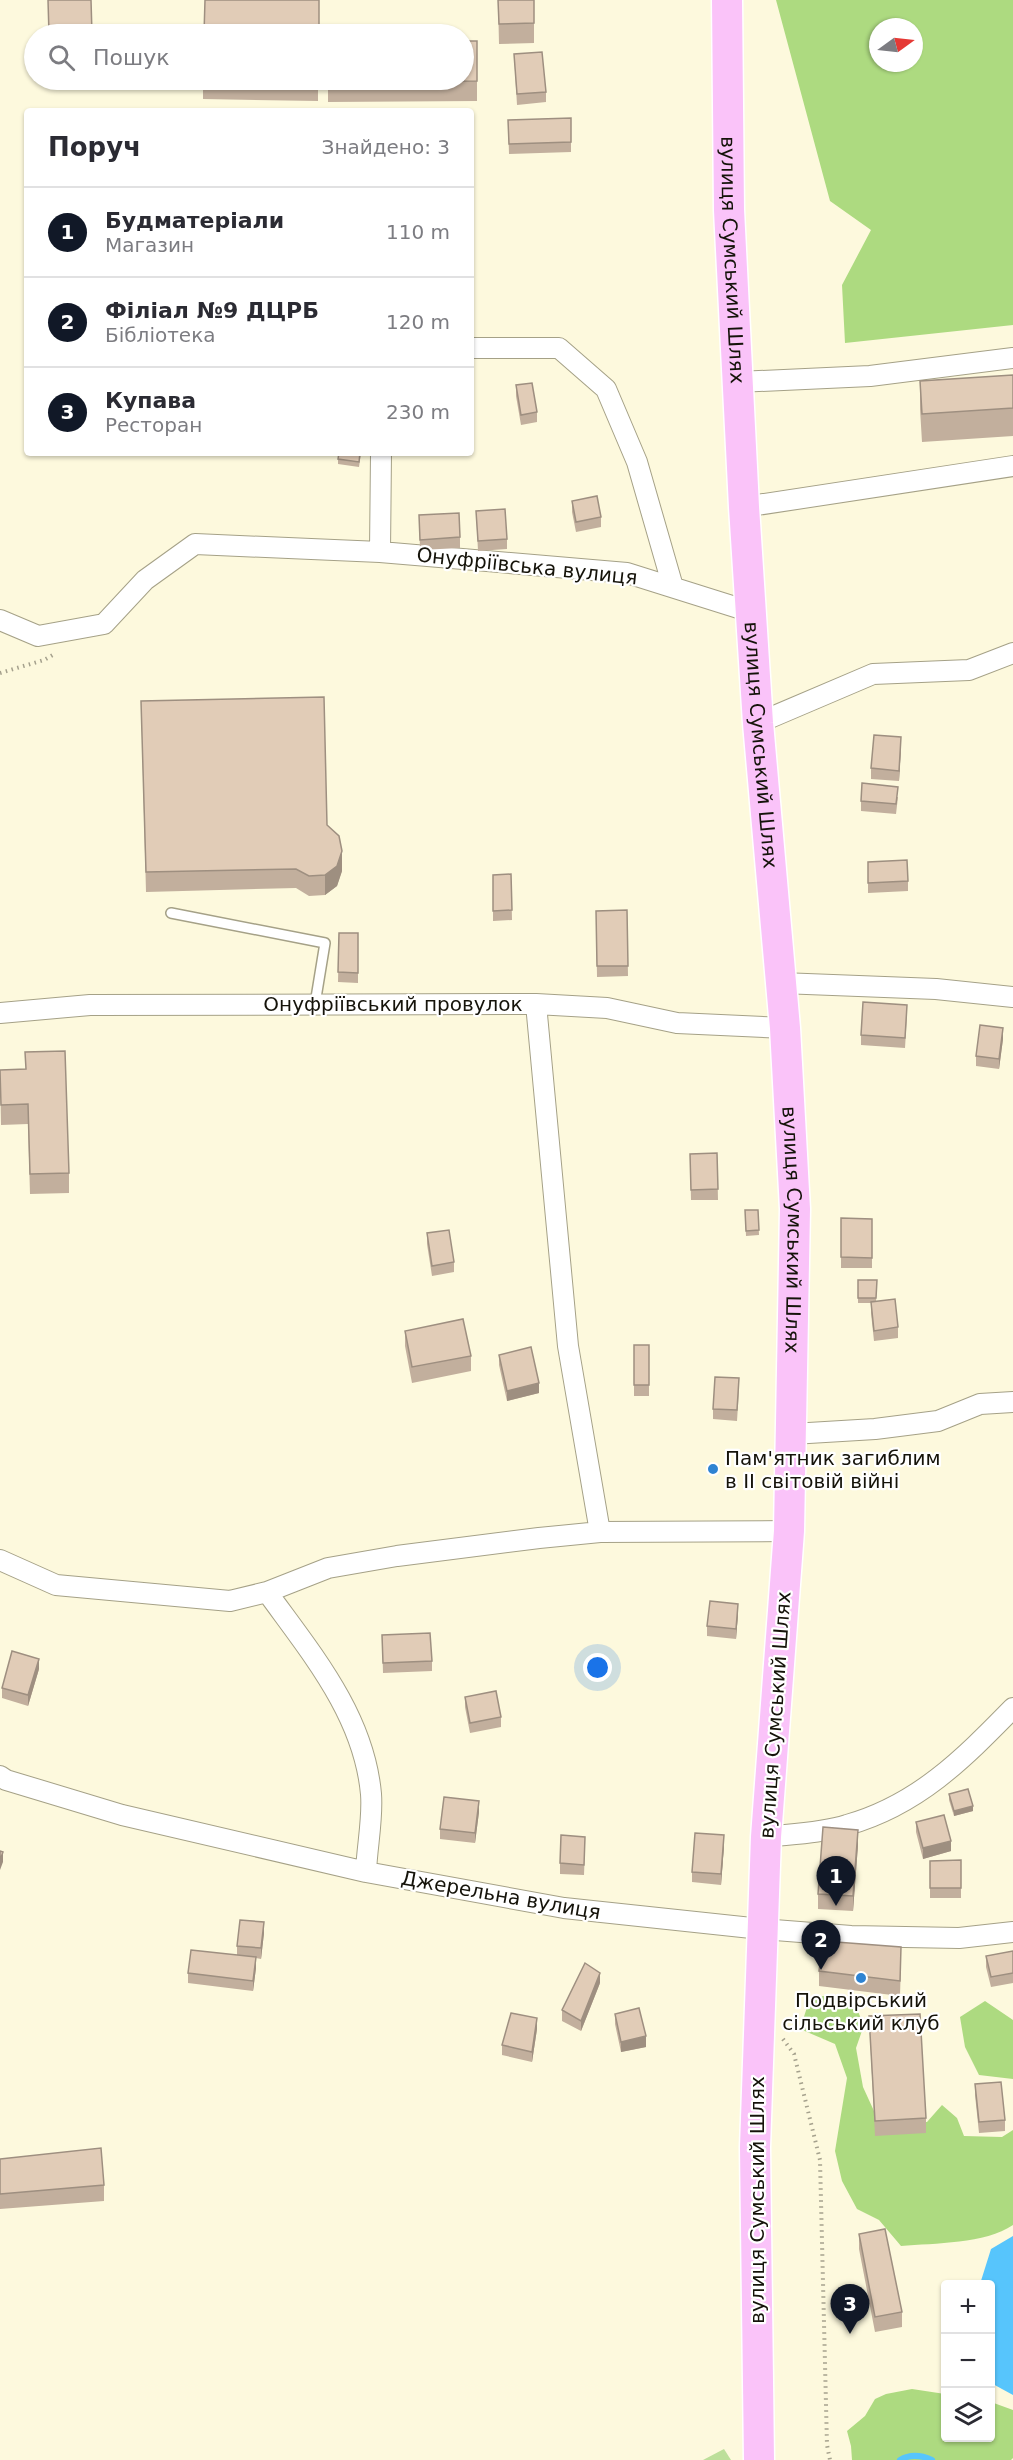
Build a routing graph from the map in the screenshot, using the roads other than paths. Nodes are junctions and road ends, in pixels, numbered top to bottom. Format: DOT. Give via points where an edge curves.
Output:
graph roads {
  1 [pos="726,0"];
  2 [pos="474,348"];
  3 [pos="1013,358"];
  4 [pos="738,382"];
  5 [pos="381,456"];
  6 [pos="1013,465"];
  7 [pos="744,507"];
  8 [pos="380,552"];
  9 [pos="673,587"];
  10 [pos="751,612"];
  11 [pos="0,620"];
  12 [pos="1013,653"];
  13 [pos="758,723"];
  14 [pos="171,913"];
  15 [pos="781,983"];
  16 [pos="1013,997"];
  17 [pos="316,998"];
  18 [pos="536,1004"];
  19 [pos="0,1013"];
  20 [pos="785,1028"];
  21 [pos="1013,1402"];
  22 [pos="792,1434"];
  23 [pos="789,1531"];
  24 [pos="600,1532"];
  25 [pos="0,1560"];
  26 [pos="267,1592"];
  27 [pos="1013,1708"];
  28 [pos="0,1776"];
  29 [pos="766,1837"];
  30 [pos="366,1872"];
  31 [pos="761,1929"];
  32 [pos="1013,1932"];
  33 [pos="759,2460"];
  1 -- 4 [label="main road, вулиця Сумський Шлях" via="729,210"];
  2 -- 9 [label="street" via="559,348 606,389 637,462"];
  3 -- 4 [label="street" via="870,376"];
  4 -- 7 [label="main road, вулиця Сумський Шлях"];
  5 -- 8 [label="street"];
  6 -- 7 [label="street"];
  7 -- 10 [label="main road, вулиця Сумський Шлях"];
  8 -- 9 [label="street, Онуфріївська вулиця" via="627,573"];
  8 -- 11 [label="street, Онуфріївська вулиця" via="195,544 145,580 104,624 38,636"];
  9 -- 10 [label="street, Онуфріївська вулиця"];
  10 -- 13 [label="main road, вулиця Сумський Шлях"];
  12 -- 13 [label="street" via="969,670 873,674"];
  13 -- 15 [label="main road, вулиця Сумський Шлях"];
  14 -- 17 [label="lane" via="325,943"];
  15 -- 16 [label="street" via="936,989"];
  15 -- 20 [label="main road, вулиця Сумський Шлях"];
  17 -- 18 [label="street, Онуфріївський провулок"];
  17 -- 19 [label="street, Онуфріївський провулок" via="90,1005"];
  18 -- 20 [label="street, Онуфріївський провулок" via="607,1008 677,1023"];
  18 -- 24 [label="street" via="568,1346"];
  20 -- 22 [label="main road, вулиця Сумський Шлях" via="795,1209"];
  21 -- 22 [label="street" via="980,1404 938,1421"];
  22 -- 23 [label="main road, вулиця Сумський Шлях"];
  23 -- 24 [label="street"];
  23 -- 29 [label="main road, вулиця Сумський Шлях"];
  24 -- 26 [label="street" via="328,1568"];
  25 -- 26 [label="street" via="56,1585 230,1601"];
  26 -- 30 [label="street" via="344,1705 362,1748 371,1794"];
  27 -- 29 [label="street" via="957,1765 893,1809 845,1826"];
  28 -- 30 [label="street, Джерельна вулиця" via="122,1815"];
  29 -- 31 [label="main road, вулиця Сумський Шлях"];
  30 -- 31 [label="street, Джерельна вулиця" via="564,1908"];
  31 -- 32 [label="street, Джерельна вулиця" via="959,1938"];
  31 -- 33 [label="main road, вулиця Сумський Шлях" via="755,2147"];
}
